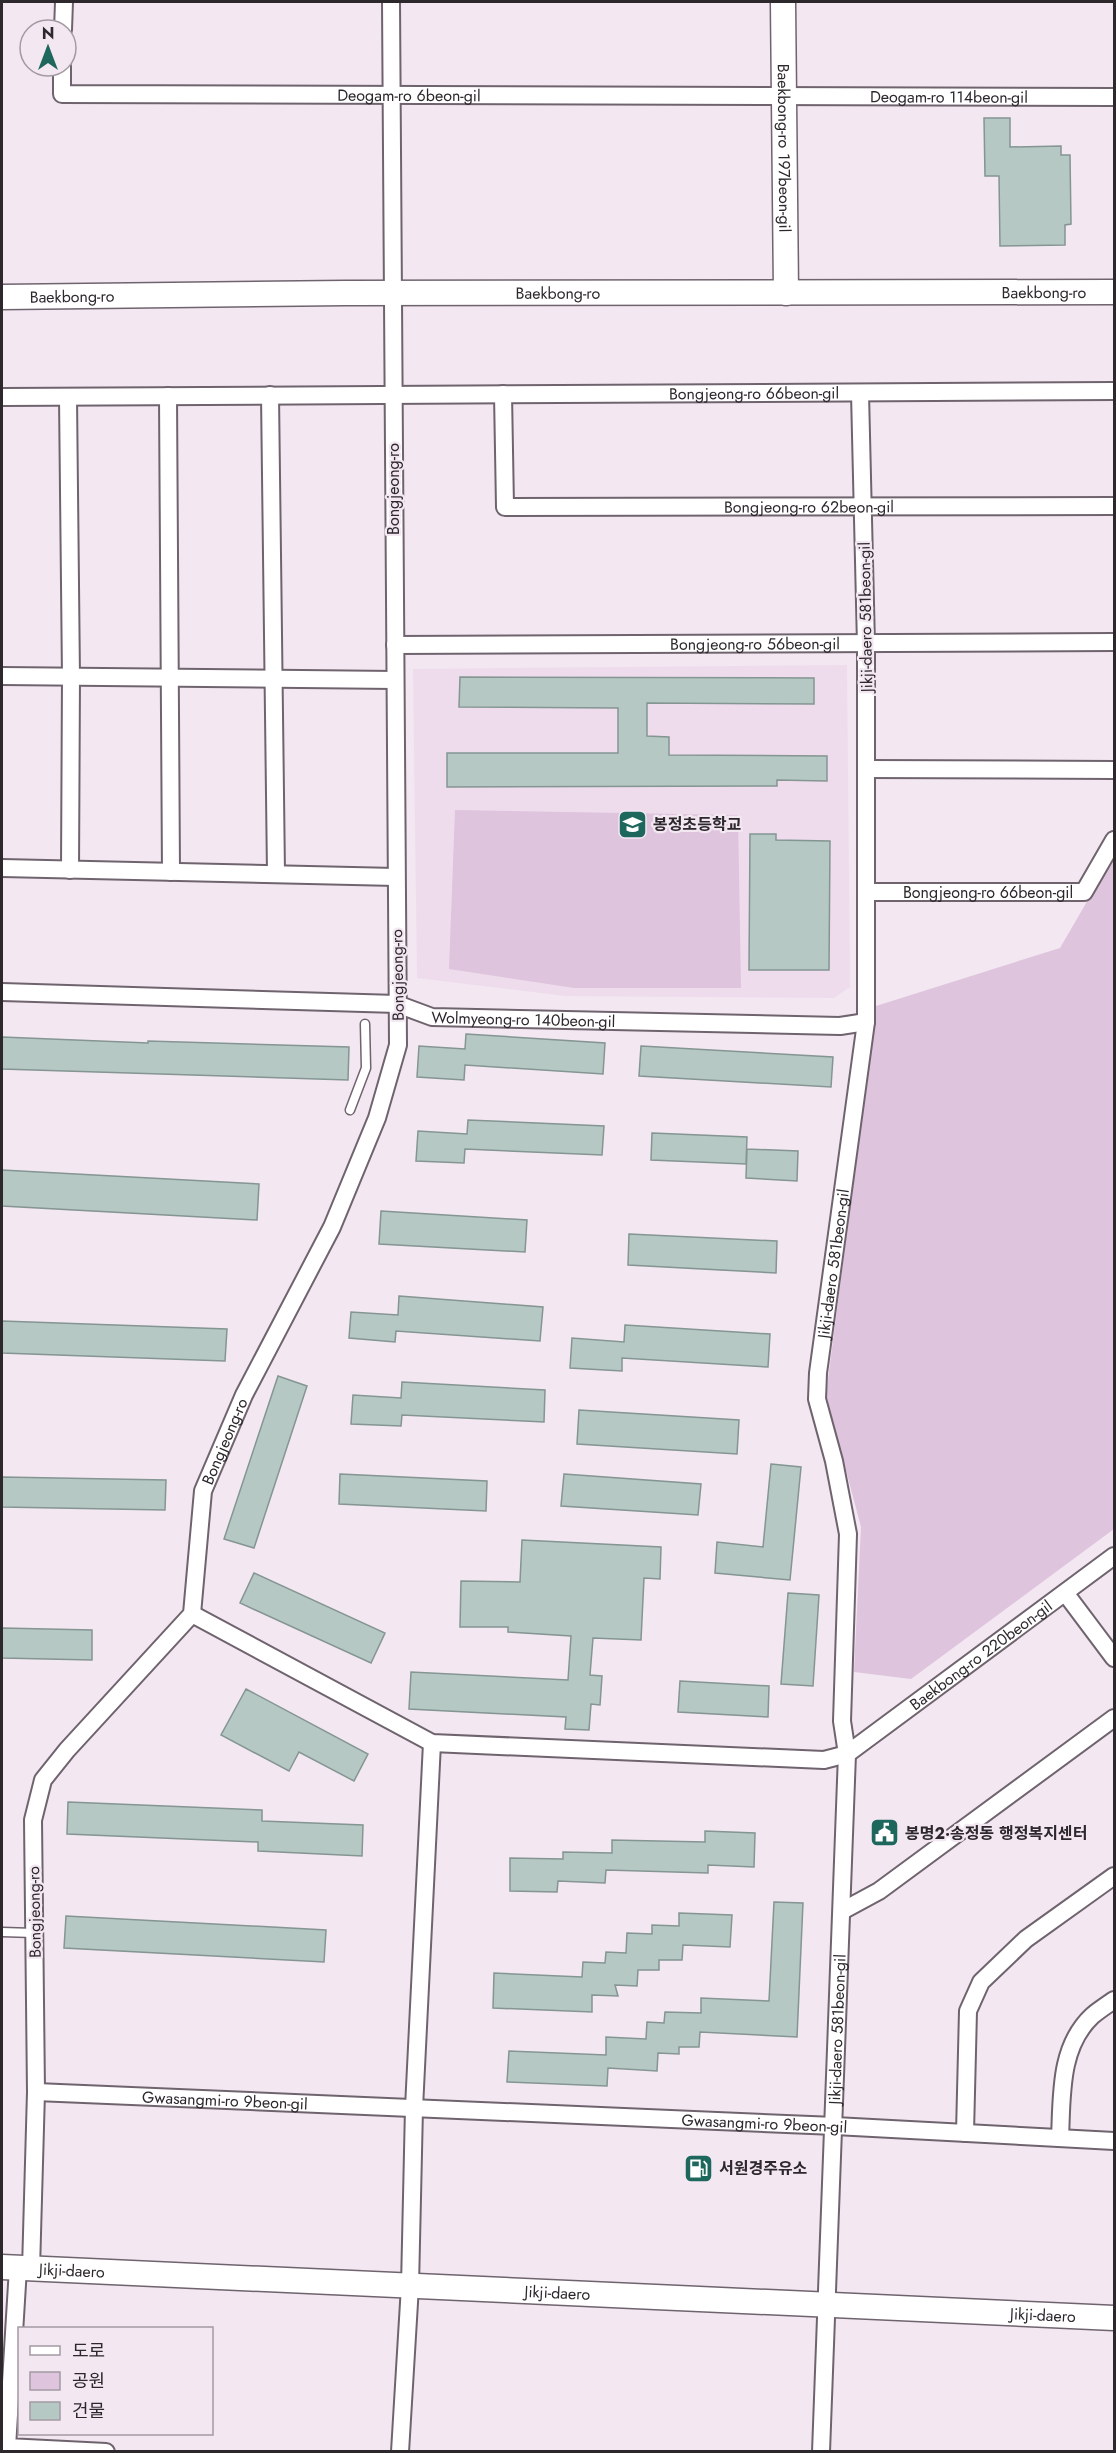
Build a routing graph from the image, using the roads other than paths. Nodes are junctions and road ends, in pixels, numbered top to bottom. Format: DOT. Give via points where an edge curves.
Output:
graph roads {
  1 [pos="64,2"];
  2 [pos="391,2"];
  3 [pos="783,2"];
  4 [pos="63,18"];
  5 [pos="63,78"];
  6 [pos="392,96"];
  7 [pos="784,97"];
  8 [pos="1114,97"];
  9 [pos="1114,292"];
  10 [pos="393,293"];
  11 [pos="786,293"];
  12 [pos="2,297"];
  13 [pos="1114,391"];
  14 [pos="860,393"];
  15 [pos="393,394"];
  16 [pos="503,394"];
  17 [pos="168,396"];
  18 [pos="270,396"];
  19 [pos="2,397"];
  20 [pos="68,397"];
  21 [pos="863,506"];
  22 [pos="1114,506"];
  23 [pos="1114,642"];
  24 [pos="394,645"];
  25 [pos="866,645"];
  26 [pos="2,676"];
  27 [pos="71,677"];
  28 [pos="170,678"];
  29 [pos="273,679"];
  30 [pos="394,680"];
  31 [pos="866,769"];
  32 [pos="1114,770"];
  33 [pos="1114,840"];
  34 [pos="2,868"];
  35 [pos="70,870"];
  36 [pos="171,872"];
  37 [pos="276,874"];
  38 [pos="396,877"];
  39 [pos="866,892"];
  40 [pos="2,992"];
  41 [pos="397,1004"];
  42 [pos="866,1022"];
  43 [pos="365,1024"];
  44 [pos="350,1110"];
  45 [pos="1114,1556"];
  46 [pos="1066,1594"];
  47 [pos="192,1614"];
  48 [pos="1114,1658"];
  49 [pos="1114,1718"];
  50 [pos="432,1743"];
  51 [pos="847,1754"];
  52 [pos="1114,1876"];
  53 [pos="842,1911"];
  54 [pos="2,1932"];
  55 [pos="34,1933"];
  56 [pos="1114,2000"];
  57 [pos="36,2092"];
  58 [pos="414,2108"];
  59 [pos="835,2126"];
  60 [pos="965,2133"];
  61 [pos="1060,2138"];
  62 [pos="1114,2140"];
  63 [pos="17,2268"];
  64 [pos="410,2286"];
  65 [pos="828,2306"];
  66 [pos="1114,2318"];
  67 [pos="106,2451"];
  68 [pos="400,2451"];
  69 [pos="822,2451"];
  1 -- 4 [label="street"];
  2 -- 6 [label="street, Bongjeong-ro"];
  3 -- 7 [label="street, Baekbong-ro 197beon-gil"];
  5 -- 6 [label="street, Deogam-ro 6beon-gil" via="62,94"];
  6 -- 7 [label="street, Deogam-ro 6beon-gil"];
  6 -- 10 [label="street, Bongjeong-ro"];
  7 -- 8 [label="street, Deogam-ro 114beon-gil"];
  7 -- 11 [label="street, Baekbong-ro 197beon-gil"];
  9 -- 11 [label="street, Baekbong-ro"];
  10 -- 11 [label="street, Baekbong-ro"];
  10 -- 12 [label="street, Baekbong-ro"];
  10 -- 15 [label="street, Bongjeong-ro"];
  13 -- 14 [label="street, Bongjeong-ro 66beon-gil"];
  14 -- 16 [label="street, Bongjeong-ro 66beon-gil"];
  14 -- 21 [label="street, Jikji-daero 581beon-gil"];
  15 -- 16 [label="street, Bongjeong-ro 66beon-gil"];
  15 -- 18 [label="street, Bongjeong-ro 66beon-gil"];
  15 -- 24 [label="street, Bongjeong-ro"];
  16 -- 21 [label="street, Bongjeong-ro 62beon-gil" via="505,507"];
  17 -- 18 [label="street, Bongjeong-ro 66beon-gil"];
  17 -- 20 [label="street, Bongjeong-ro 66beon-gil"];
  17 -- 28 [label="street"];
  18 -- 29 [label="street"];
  19 -- 20 [label="street, Bongjeong-ro 66beon-gil"];
  20 -- 27 [label="street"];
  21 -- 22 [label="street, Bongjeong-ro 62beon-gil"];
  21 -- 25 [label="street, Jikji-daero 581beon-gil"];
  23 -- 25 [label="street, Bongjeong-ro 56beon-gil"];
  24 -- 25 [label="street, Bongjeong-ro 56beon-gil"];
  24 -- 30 [label="street, Bongjeong-ro"];
  25 -- 31 [label="street, Jikji-daero 581beon-gil"];
  26 -- 27 [label="street"];
  27 -- 28 [label="street"];
  27 -- 35 [label="street"];
  28 -- 29 [label="street"];
  28 -- 36 [label="street"];
  29 -- 30 [label="street"];
  29 -- 37 [label="street"];
  30 -- 38 [label="street, Bongjeong-ro"];
  31 -- 32 [label="street"];
  31 -- 39 [label="street, Jikji-daero 581beon-gil"];
  33 -- 39 [label="street, Bongjeong-ro 66beon-gil" via="1084,892"];
  34 -- 35 [label="street"];
  35 -- 36 [label="street"];
  36 -- 37 [label="street"];
  37 -- 38 [label="street"];
  38 -- 41 [label="street, Bongjeong-ro"];
  39 -- 42 [label="street, Jikji-daero 581beon-gil"];
  40 -- 41 [label="street, Wolmyeong-ro 140beon-gil"];
  41 -- 42 [label="street, Wolmyeong-ro 140beon-gil" via="432,1017 840,1026"];
  41 -- 47 [label="street, Bongjeong-ro" via="398,1045 377,1118 332,1227 244,1395 203,1491"];
  42 -- 51 [label="street, Jikji-daero 581beon-gil" via="817,1399 848,1534 842,1721"];
  43 -- 44 [label="lane" via="366,1068"];
  45 -- 46 [label="street, Baekbong-ro 220beon-gil"];
  46 -- 48 [label="street"];
  46 -- 51 [label="street, Baekbong-ro 220beon-gil"];
  47 -- 50 [label="street"];
  47 -- 55 [label="street, Bongjeong-ro" via="43,1780 33,1820"];
  49 -- 53 [label="street" via="879,1891"];
  50 -- 51 [label="street" via="824,1760"];
  50 -- 58 [label="street"];
  51 -- 53 [label="street, Jikji-daero 581beon-gil"];
  52 -- 60 [label="street" via="1026,1940 981,1982 968,2011"];
  53 -- 59 [label="street, Jikji-daero 581beon-gil"];
  54 -- 55 [label="lane"];
  55 -- 57 [label="street, Bongjeong-ro"];
  56 -- 61 [label="street" via="1091,2017 1071,2043 1063,2077"];
  57 -- 58 [label="street, Gwasangmi-ro 9beon-gil"];
  57 -- 63 [label="street, Bongjeong-ro"];
  58 -- 59 [label="street, Gwasangmi-ro 9beon-gil"];
  58 -- 64 [label="street"];
  59 -- 60 [label="street, Gwasangmi-ro 9beon-gil"];
  59 -- 65 [label="street, Jikji-daero 581beon-gil"];
  60 -- 61 [label="street, Gwasangmi-ro 9beon-gil"];
  61 -- 62 [label="street, Gwasangmi-ro 9beon-gil"];
  63 -- 64 [label="street, Jikji-daero"];
  63 -- 67 [label="street, Bongjeong-ro" via="8,2447"];
  64 -- 65 [label="street, Jikji-daero"];
  64 -- 68 [label="street"];
  65 -- 66 [label="street, Jikji-daero"];
  65 -- 69 [label="street, Jikji-daero 581beon-gil"];
}
